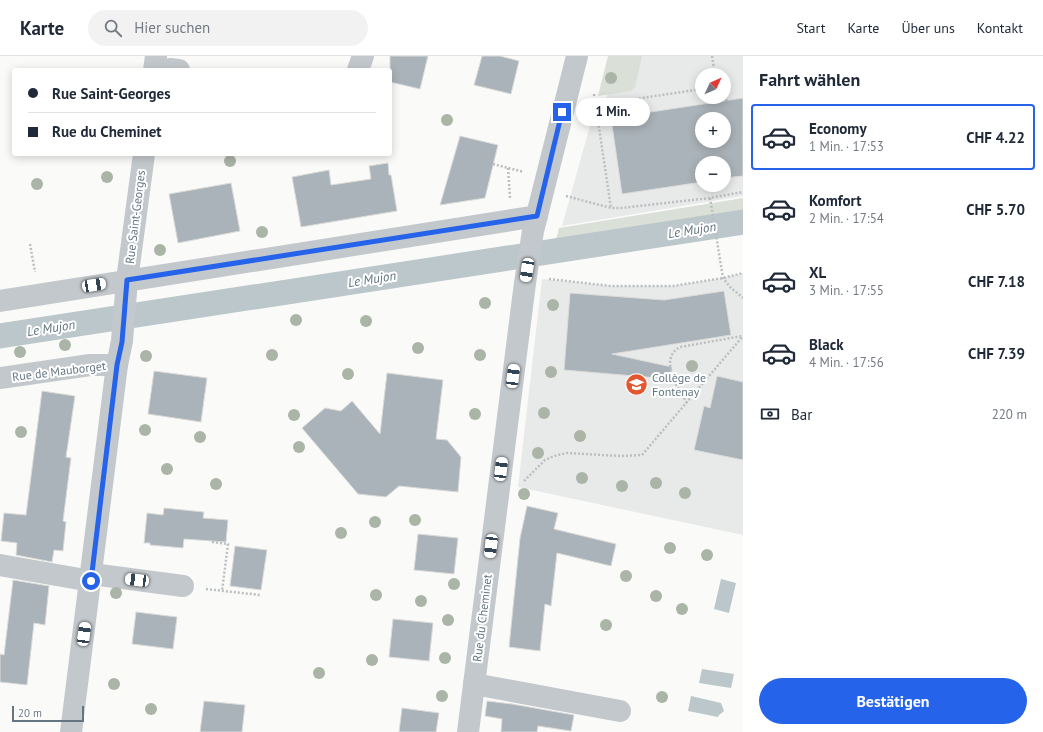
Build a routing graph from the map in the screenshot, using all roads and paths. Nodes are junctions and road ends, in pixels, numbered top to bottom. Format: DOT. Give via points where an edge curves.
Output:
graph roads {
  1 [pos="363,56"];
  2 [pos="577,56"];
  3 [pos="712,56"];
  4 [pos="359,68"];
  5 [pos="714,68"];
  6 [pos="695,90"];
  7 [pos="594,94"];
  8 [pos="615,102"];
  9 [pos="144,156"];
  10 [pos="493,164"];
  11 [pos="508,168"];
  12 [pos="537,182"];
  13 [pos="743,192"];
  14 [pos="710,198"];
  15 [pos="510,202"];
  16 [pos="611,208"];
  17 [pos="535,223"];
  18 [pos="30,244"];
  19 [pos="36,273"];
  20 [pos="743,273"];
  21 [pos="723,278"];
  22 [pos="534,281"];
  23 [pos="126,289"];
  24 [pos="743,298"];
  25 [pos="0,301"];
  26 [pos="743,336"];
  27 [pos="117,365"];
  28 [pos="0,378"];
  29 [pos="686,403"];
  30 [pos="519,481"];
  31 [pos="212,542"];
  32 [pos="0,565"];
  33 [pos="92,578"];
  34 [pos="183,586"];
  35 [pos="222,591"];
  36 [pos="260,595"];
  37 [pos="474,684"];
  38 [pos="620,711"];
  39 [pos="71,732"];
  40 [pos="468,732"];
  1 -- 4 [label="street"];
  2 -- 12 [label="street, Rue du Cheminet"];
  3 -- 5 [label="path"];
  6 -- 8 [label="path"];
  7 -- 16 [label="path"];
  9 -- 23 [label="street, Rue Saint-Georges"];
  10 -- 11 [label="path"];
  11 -- 12 [label="path"];
  11 -- 15 [label="path"];
  12 -- 16 [label="path"];
  12 -- 17 [label="street, Rue du Cheminet"];
  13 -- 14 [label="path"];
  14 -- 16 [label="path"];
  14 -- 21 [label="path"];
  17 -- 22 [label="street, Rue du Cheminet"];
  17 -- 23 [label="street"];
  18 -- 19 [label="path"];
  20 -- 21 [label="path"];
  21 -- 22 [label="path" via="673,286 612,286"];
  21 -- 24 [label="path"];
  22 -- 37 [label="street, Rue du Cheminet"];
  23 -- 25 [label="street"];
  23 -- 27 [label="street, Rue Saint-Georges" via="122,342"];
  26 -- 29 [label="path"];
  26 -- 29 [label="path" via="674,350 670,358 670,370 673,381"];
  27 -- 28 [label="street, Rue de Mauborget" via="90,365"];
  27 -- 33 [label="street, Rue Saint-Georges"];
  29 -- 30 [label="path" via="642,455 567,453 545,460 524,481"];
  31 -- 35 [label="path" via="228,544"];
  32 -- 33 [label="street"];
  33 -- 34 [label="street"];
  33 -- 39 [label="street, Rue Saint-Georges"];
  34 -- 35 [label="path"];
  35 -- 36 [label="path"];
  37 -- 38 [label="street"];
  37 -- 40 [label="street, Rue du Cheminet"];
}
